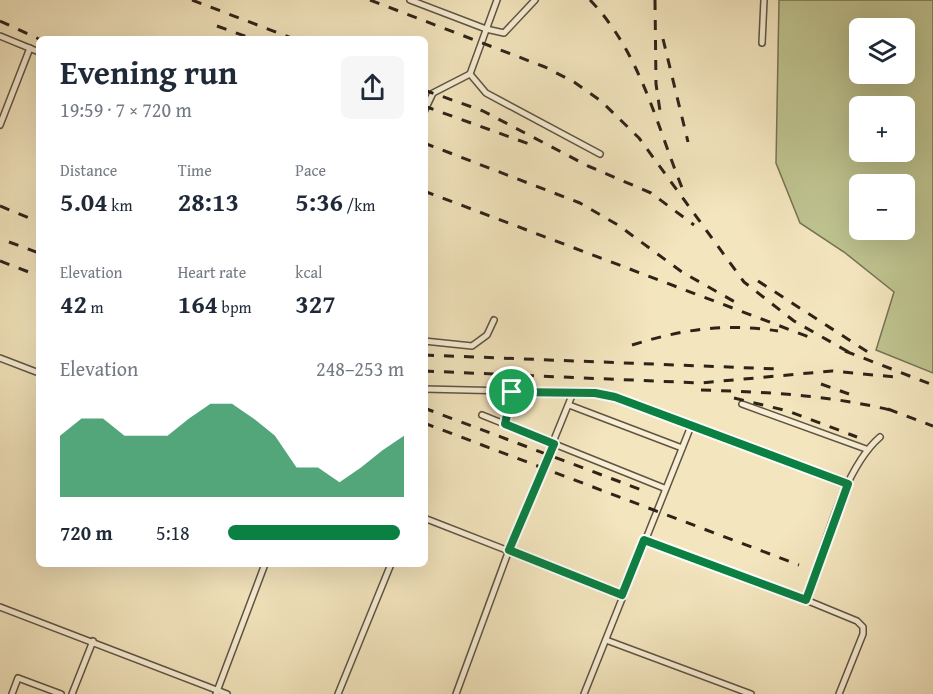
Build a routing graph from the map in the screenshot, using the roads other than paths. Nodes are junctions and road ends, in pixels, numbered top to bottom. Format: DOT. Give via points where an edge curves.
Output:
graph roads {
  1 [pos="410,0"];
  2 [pos="497,0"];
  3 [pos="535,0"];
  4 [pos="764,0"];
  5 [pos="486,29"];
  6 [pos="0,36"];
  7 [pos="762,43"];
  8 [pos="30,48"];
  9 [pos="36,51"];
  10 [pos="470,74"];
  11 [pos="428,104"];
  12 [pos="0,125"];
  13 [pos="600,154"];
  14 [pos="494,320"];
  15 [pos="428,341"];
  16 [pos="0,358"];
  17 [pos="36,372"];
  18 [pos="428,389"];
  19 [pos="512,392"];
  20 [pos="573,393"];
  21 [pos="742,404"];
  22 [pos="569,405"];
  23 [pos="482,415"];
  24 [pos="505,424"];
  25 [pos="691,426"];
  26 [pos="880,437"];
  27 [pos="554,444"];
  28 [pos="682,448"];
  29 [pos="866,449"];
  30 [pos="848,484"];
  31 [pos="664,488"];
  32 [pos="428,520"];
  33 [pos="644,540"];
  34 [pos="509,550"];
  35 [pos="264,567"];
  36 [pos="390,567"];
  37 [pos="622,595"];
  38 [pos="806,600"];
  39 [pos="0,606"];
  40 [pos="606,640"];
  41 [pos="93,641"];
  42 [pos="216,692"];
  43 [pos="12,694"];
  44 [pos="61,694"];
  45 [pos="72,694"];
  46 [pos="227,694"];
  47 [pos="338,694"];
  48 [pos="456,694"];
  49 [pos="584,694"];
  50 [pos="751,694"];
  51 [pos="840,694"];
  1 -- 5 [label="lane"];
  2 -- 5 [label="lane"];
  3 -- 5 [label="lane" via="504,33"];
  4 -- 7 [label="lane"];
  5 -- 10 [label="lane"];
  6 -- 8 [label="lane"];
  8 -- 9 [label="lane"];
  8 -- 12 [label="lane"];
  10 -- 11 [label="lane" via="433,93"];
  10 -- 13 [label="lane" via="486,93"];
  14 -- 15 [label="lane" via="487,335 472,346"];
  16 -- 17 [label="lane"];
  18 -- 19 [label="lane"];
  19 -- 20 [label="lane"];
  19 -- 24 [label="lane"];
  20 -- 22 [label="lane"];
  20 -- 25 [label="lane" via="615,397"];
  21 -- 29 [label="lane"];
  22 -- 27 [label="lane"];
  22 -- 28 [label="lane"];
  23 -- 24 [label="lane"];
  24 -- 27 [label="lane"];
  25 -- 28 [label="lane"];
  25 -- 30 [label="lane"];
  26 -- 29 [label="lane"];
  27 -- 31 [label="lane"];
  27 -- 34 [label="lane"];
  28 -- 31 [label="lane"];
  29 -- 30 [label="lane"];
  30 -- 38 [label="lane"];
  31 -- 33 [label="lane"];
  32 -- 34 [label="lane"];
  33 -- 37 [label="lane"];
  33 -- 38 [label="lane"];
  34 -- 37 [label="lane"];
  34 -- 48 [label="lane"];
  35 -- 42 [label="lane"];
  36 -- 47 [label="lane"];
  37 -- 40 [label="lane"];
  38 -- 51 [label="lane" via="863,627"];
  39 -- 41 [label="lane"];
  40 -- 49 [label="lane"];
  40 -- 50 [label="lane"];
  41 -- 42 [label="lane"];
  41 -- 45 [label="lane"];
  42 -- 46 [label="lane"];
  43 -- 44 [label="lane" via="18,678"];
}
